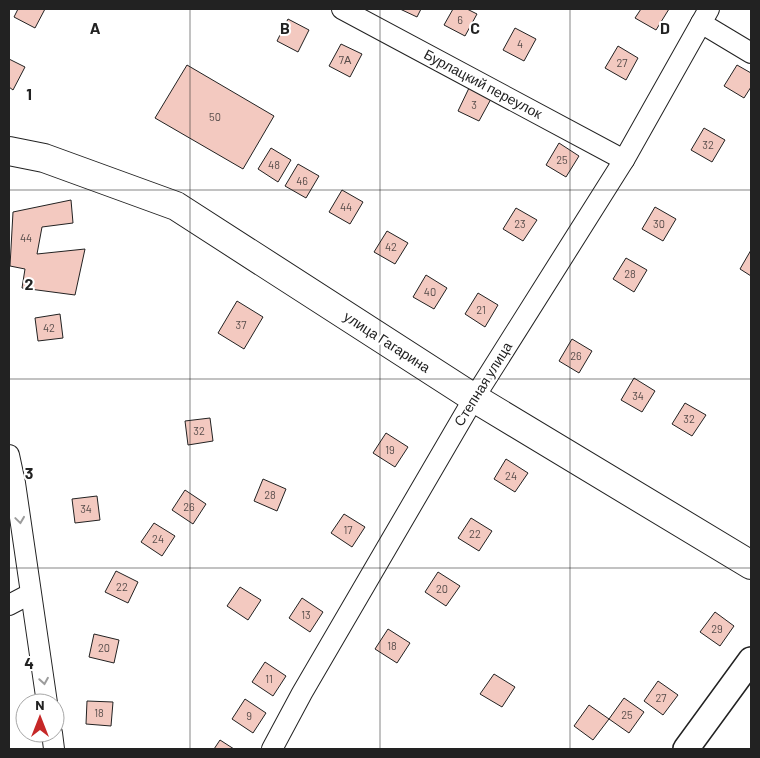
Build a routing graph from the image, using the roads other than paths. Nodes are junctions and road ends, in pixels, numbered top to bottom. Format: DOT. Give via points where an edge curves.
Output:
graph roads {
  1 [pos="342,9"];
  2 [pos="706,16"];
  3 [pos="751,52"];
  4 [pos="9,151"];
  5 [pos="624,160"];
  6 [pos="474,398"];
  7 [pos="9,455"];
  8 [pos="751,565"];
  9 [pos="30,594"];
  10 [pos="9,605"];
  11 [pos="751,660"];
  12 [pos="45,693"];
  13 [pos="272,749"];
  14 [pos="686,749"];
  1 -- 5 [label="street, Бурлацкий переулок"];
  2 -- 3 [label="street, Степная улица"];
  2 -- 5 [label="street, Степная улица"];
  4 -- 6 [label="main road, улица Гагарина" via="44,158 176,206"];
  5 -- 6 [label="street, Степная улица"];
  6 -- 8 [label="main road, улица Гагарина"];
  6 -- 13 [label="street, Степная улица"];
  7 -- 9 [label="street, one-way"];
  9 -- 10 [label="street"];
  9 -- 12 [label="street, one-way"];
  11 -- 14 [label="street"];
}
